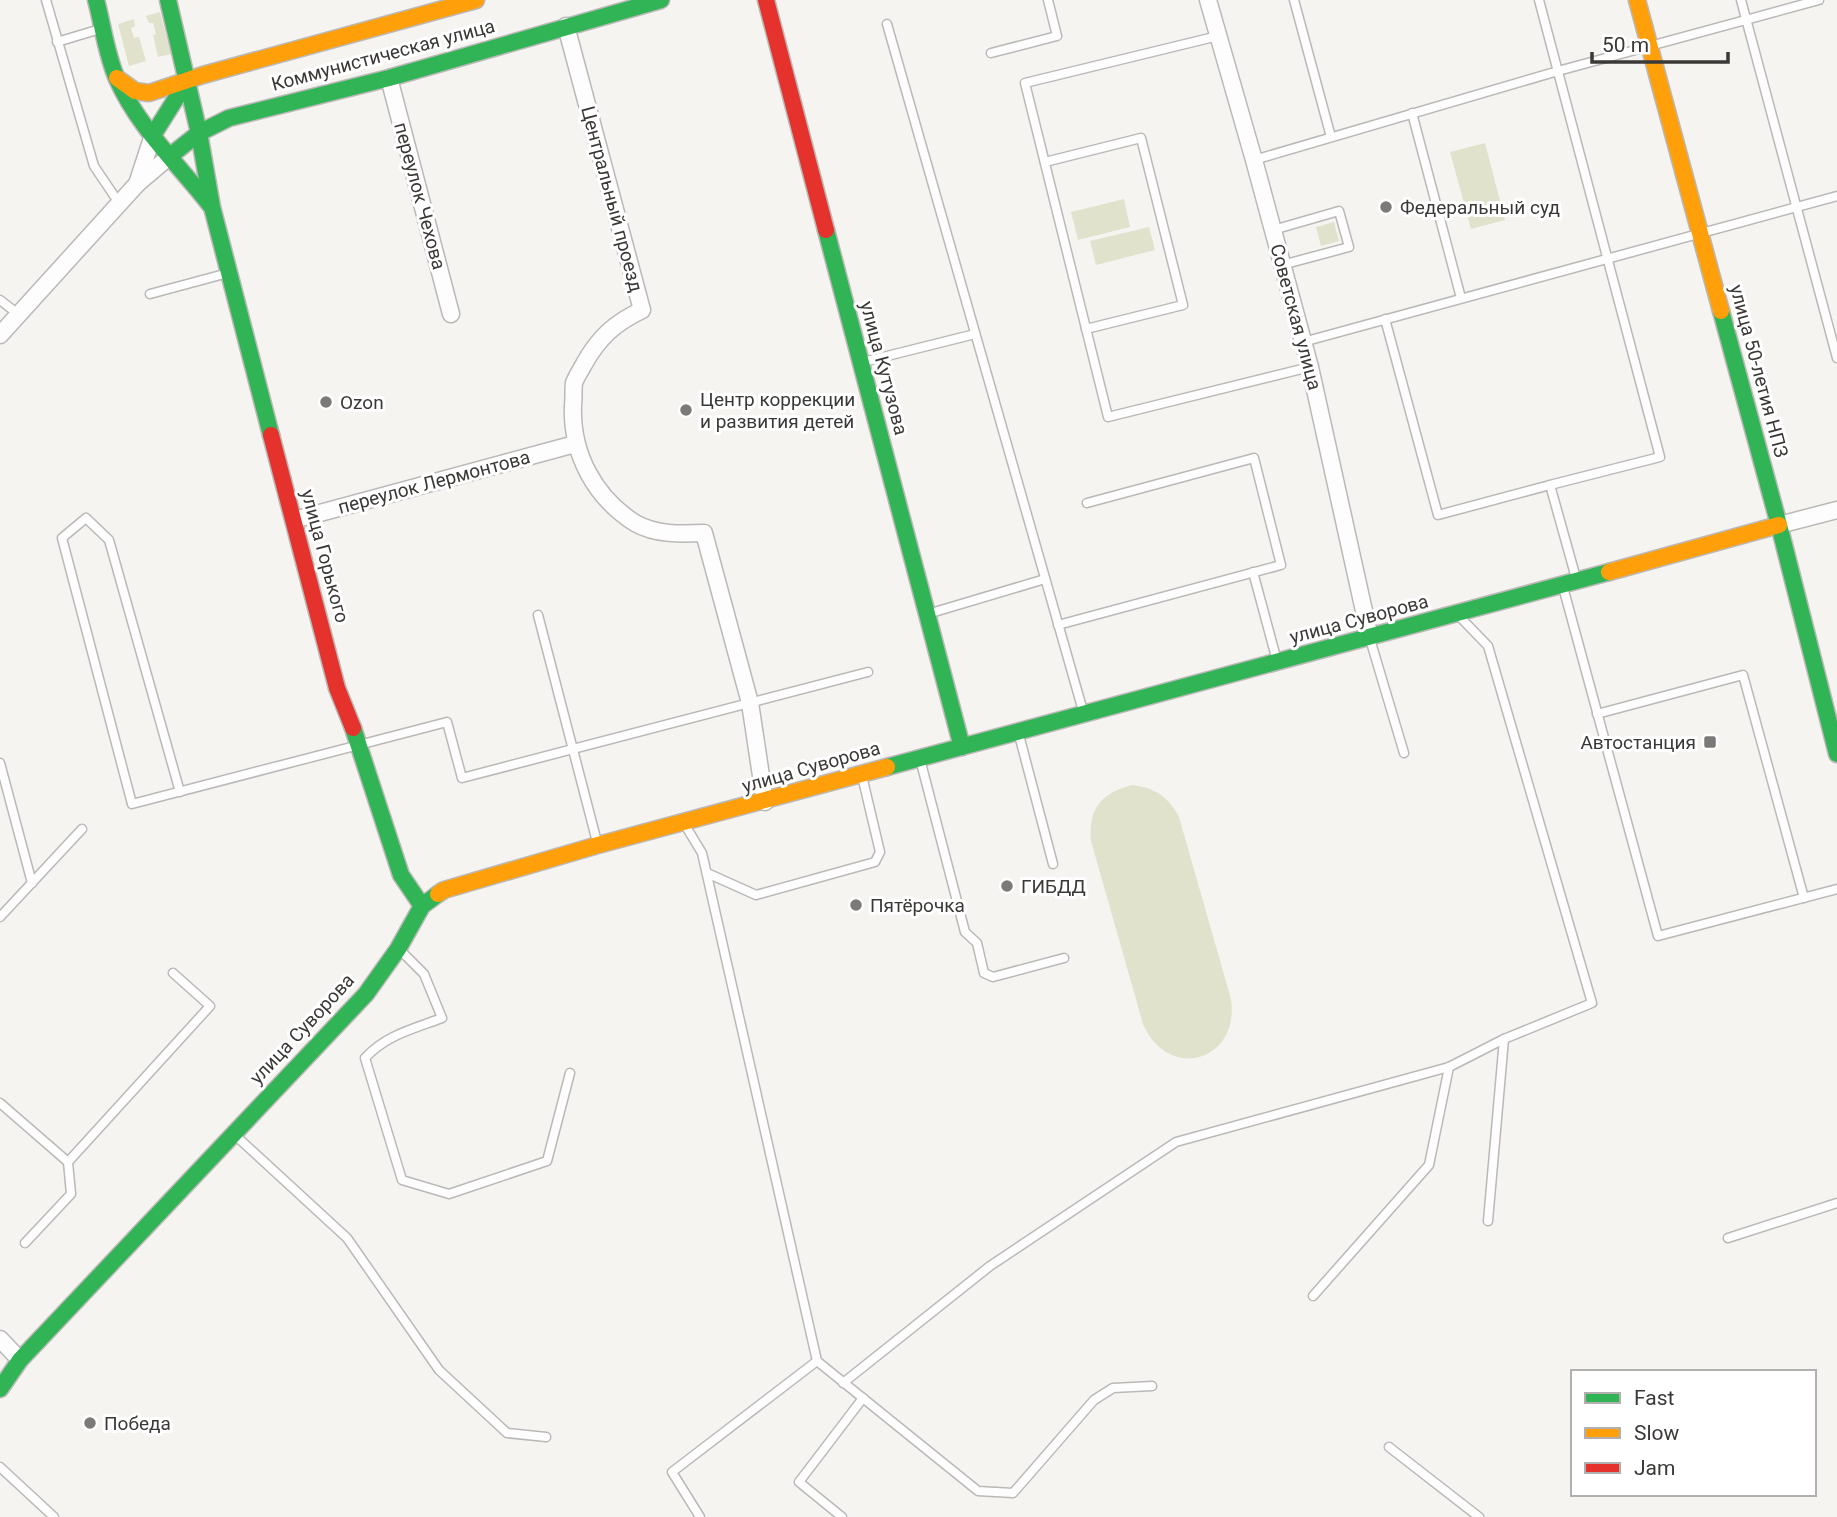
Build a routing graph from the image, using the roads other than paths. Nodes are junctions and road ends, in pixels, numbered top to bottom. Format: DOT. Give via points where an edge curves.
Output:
graph roads {
  1 [pos="46,0"];
  2 [pos="96,0"];
  3 [pos="168,0"];
  4 [pos="476,0"];
  5 [pos="661,0"];
  6 [pos="766,0"];
  7 [pos="1048,0"];
  8 [pos="1208,0"];
  9 [pos="1294,0"];
  10 [pos="1539,0"];
  11 [pos="1637,0"];
  12 [pos="1741,0"];
  13 [pos="1819,0"];
  14 [pos="1747,20"];
  15 [pos="887,24"];
  16 [pos="566,26"];
  17 [pos="103,28"];
  18 [pos="1218,36"];
  19 [pos="57,42"];
  20 [pos="1650,47"];
  21 [pos="991,53"];
  22 [pos="1558,71"];
  23 [pos="117,78"];
  24 [pos="389,78"];
  25 [pos="187,81"];
  26 [pos="1412,113"];
  27 [pos="199,133"];
  28 [pos="153,135"];
  29 [pos="1331,137"];
  30 [pos="170,156"];
  31 [pos="1254,160"];
  32 [pos="1045,162"];
  33 [pos="137,184"];
  34 [pos="1837,197"];
  35 [pos="119,204"];
  36 [pos="212,207"];
  37 [pos="1797,207"];
  38 [pos="1273,230"];
  39 [pos="1700,235"];
  40 [pos="1608,259"];
  41 [pos="1282,265"];
  42 [pos="229,273"];
  43 [pos="150,294"];
  44 [pos="1461,298"];
  45 [pos="0,300"];
  46 [pos="18,314"];
  47 [pos="451,314"];
  48 [pos="1385,319"];
  49 [pos="1086,329"];
  50 [pos="975,334"];
  51 [pos="0,335"];
  52 [pos="1303,342"];
  53 [pos="1837,358"];
  54 [pos="861,363"];
  55 [pos="1310,367"];
  56 [pos="575,444"];
  57 [pos="1550,485"];
  58 [pos="1087,503"];
  59 [pos="1837,510"];
  60 [pos="294,520"];
  61 [pos="1779,525"];
  62 [pos="1253,572"];
  63 [pos="1045,579"];
  64 [pos="1569,583"];
  65 [pos="927,614"];
  66 [pos="1457,614"];
  67 [pos="538,615"];
  68 [pos="1058,625"];
  69 [pos="1370,638"];
  70 [pos="1278,663"];
  71 [pos="867,672"];
  72 [pos="750,703"];
  73 [pos="1084,714"];
  74 [pos="1597,714"];
  75 [pos="1018,732"];
  76 [pos="360,745"];
  77 [pos="962,747"];
  78 [pos="573,749"];
  79 [pos="1404,753"];
  80 [pos="1837,754"];
  81 [pos="919,758"];
  82 [pos="0,762"];
  83 [pos="862,774"];
  84 [pos="180,792"];
  85 [pos="765,802"];
  86 [pos="683,823"];
  87 [pos="82,829"];
  88 [pos="598,845"];
  89 [pos="1053,864"];
  90 [pos="707,873"];
  91 [pos="32,883"];
  92 [pos="1837,889"];
  93 [pos="1804,898"];
  94 [pos="422,906"];
  95 [pos="0,917"];
  96 [pos="398,949"];
  97 [pos="1064,958"];
  98 [pos="173,973"];
  99 [pos="1504,1039"];
  100 [pos="1449,1067"];
  101 [pos="569,1073"];
  102 [pos="0,1103"];
  103 [pos="233,1134"];
  104 [pos="68,1162"];
  105 [pos="1837,1203"];
  106 [pos="1488,1221"];
  107 [pos="1728,1238"];
  108 [pos="25,1243"];
  109 [pos="1313,1296"];
  110 [pos="0,1339"];
  111 [pos="20,1360"];
  112 [pos="817,1361"];
  113 [pos="844,1383"];
  114 [pos="1152,1386"];
  115 [pos="0,1389"];
  116 [pos="863,1398"];
  117 [pos="546,1437"];
  118 [pos="1389,1447"];
  119 [pos="0,1467"];
  120 [pos="54,1517"];
  121 [pos="700,1517"];
  122 [pos="842,1517"];
  123 [pos="1479,1517"];
  1 -- 19 [label="lane"];
  2 -- 17 [label="main road"];
  3 -- 25 [label="main road, улица Горького"];
  4 -- 25 [label="main road, Коммунистическая улица"];
  5 -- 16 [label="main road, Коммунистическая улица"];
  6 -- 54 [label="main road, улица Кутузова"];
  7 -- 21 [label="lane" via="1057,36"];
  8 -- 18 [label="street, Советская улица"];
  9 -- 29 [label="lane"];
  10 -- 22 [label="lane"];
  11 -- 20 [label="main road, улица 50-летия НПЗ"];
  12 -- 14 [label="lane"];
  13 -- 14 [label="lane"];
  14 -- 20 [label="lane"];
  14 -- 37 [label="lane"];
  15 -- 50 [label="lane"];
  16 -- 24 [label="main road, Коммунистическая улица"];
  16 -- 56 [label="street, Центральный проезд" via="642,310 622,320 596,344 575,382"];
  17 -- 19 [label="lane"];
  17 -- 23 [label="main road"];
  18 -- 31 [label="street, Советская улица"];
  18 -- 32 [label="lane" via="1025,83"];
  19 -- 35 [label="lane" via="94,166"];
  20 -- 22 [label="lane"];
  20 -- 39 [label="main road, улица 50-летия НПЗ"];
  22 -- 26 [label="lane"];
  22 -- 40 [label="lane"];
  23 -- 25 [label="main road, Коммунистическая улица" via="141,93"];
  23 -- 28 [label="main road"];
  24 -- 27 [label="main road, Коммунистическая улица" via="229,118"];
  24 -- 47 [label="street, переулок Чехова"];
  25 -- 27 [label="main road, улица Горького"];
  25 -- 28 [label="main road"];
  26 -- 29 [label="lane"];
  26 -- 44 [label="lane"];
  27 -- 30 [label="main road, Коммунистическая улица"];
  27 -- 36 [label="main road, улица Горького"];
  28 -- 30 [label="main road"];
  28 -- 33 [label="street"];
  29 -- 31 [label="lane"];
  30 -- 33 [label="street"];
  30 -- 36 [label="main road"];
  31 -- 38 [label="street, Советская улица"];
  32 -- 49 [label="lane"];
  32 -- 49 [label="lane" via="1141,138 1176,280 1182,306"];
  33 -- 35 [label="street"];
  34 -- 37 [label="lane"];
  35 -- 46 [label="street"];
  36 -- 42 [label="main road, улица Горького"];
  37 -- 39 [label="lane"];
  37 -- 53 [label="lane"];
  38 -- 41 [label="street, Советская улица"];
  38 -- 41 [label="lane" via="1339,211 1346,235 1349,247"];
  39 -- 40 [label="lane"];
  39 -- 61 [label="main road, улица 50-летия НПЗ"];
  40 -- 44 [label="lane"];
  40 -- 57 [label="lane" via="1660,457"];
  41 -- 52 [label="street, Советская улица"];
  42 -- 43 [label="lane"];
  42 -- 60 [label="main road, улица Горького"];
  44 -- 48 [label="lane"];
  45 -- 46 [label="lane"];
  46 -- 51 [label="street"];
  48 -- 52 [label="lane"];
  48 -- 57 [label="lane" via="1438,514"];
  49 -- 55 [label="lane" via="1108,417"];
  50 -- 54 [label="lane"];
  50 -- 63 [label="lane"];
  52 -- 55 [label="street, Советская улица"];
  54 -- 65 [label="main road, улица Кутузова"];
  55 -- 69 [label="street, Советская улица"];
  56 -- 60 [label="street, переулок Лермонтова"];
  56 -- 72 [label="street, Центральный проезд" via="604,497 637,524 669,534 704,533"];
  57 -- 64 [label="lane"];
  58 -- 62 [label="lane" via="1254,458 1281,565"];
  59 -- 61 [label="street, улица Суворова"];
  60 -- 76 [label="main road, улица Горького" via="337,688"];
  61 -- 64 [label="main road, улица Суворова"];
  61 -- 80 [label="main road, улица 50-летия НПЗ"];
  62 -- 68 [label="lane"];
  62 -- 70 [label="lane"];
  63 -- 65 [label="lane"];
  63 -- 68 [label="lane"];
  64 -- 66 [label="main road, улица Суворова"];
  64 -- 74 [label="lane"];
  65 -- 77 [label="main road, улица Кутузова"];
  66 -- 69 [label="main road, улица Суворова"];
  66 -- 99 [label="lane" via="1488,646 1592,1003"];
  67 -- 78 [label="lane"];
  68 -- 73 [label="lane"];
  69 -- 70 [label="main road, улица Суворова"];
  69 -- 79 [label="lane"];
  70 -- 73 [label="main road, улица Суворова"];
  71 -- 72 [label="lane"];
  72 -- 78 [label="lane"];
  72 -- 85 [label="street, Центральный проезд"];
  73 -- 75 [label="main road, улица Суворова"];
  74 -- 93 [label="lane" via="1658,936"];
  74 -- 93 [label="lane" via="1743,675"];
  75 -- 77 [label="main road, улица Суворова"];
  75 -- 89 [label="lane"];
  76 -- 78 [label="lane" via="447,722 462,778"];
  76 -- 84 [label="lane"];
  76 -- 94 [label="main road, улица Горького" via="401,875"];
  77 -- 81 [label="main road, улица Суворова"];
  78 -- 88 [label="lane"];
  81 -- 83 [label="main road, улица Суворова"];
  81 -- 97 [label="lane" via="965,932 977,943 984,973 993,977"];
  82 -- 91 [label="lane"];
  83 -- 85 [label="main road, улица Суворова"];
  83 -- 90 [label="lane" via="880,852 875,862 756,895"];
  84 -- 84 [label="lane" via="132,804 62,538 86,518 109,540"];
  85 -- 86 [label="main road, улица Суворова"];
  86 -- 88 [label="main road, улица Суворова"];
  86 -- 90 [label="lane" via="702,853"];
  87 -- 91 [label="lane"];
  88 -- 94 [label="main road, улица Суворова" via="444,890"];
  90 -- 112 [label="lane"];
  91 -- 95 [label="lane"];
  92 -- 93 [label="lane"];
  94 -- 96 [label="main road, улица Суворова"];
  96 -- 101 [label="lane" via="424,974 442,1018 390,1037 365,1058 402,1180 449,1194 547,1161"];
  96 -- 103 [label="main road, улица Суворова" via="366,994"];
  98 -- 104 [label="lane" via="210,1006"];
  99 -- 100 [label="lane"];
  99 -- 106 [label="lane"];
  100 -- 109 [label="lane" via="1429,1165"];
  100 -- 113 [label="lane" via="1175,1142 990,1266"];
  102 -- 104 [label="lane"];
  103 -- 111 [label="main road, улица Суворова"];
  103 -- 117 [label="lane" via="347,1238 439,1370 507,1433"];
  104 -- 108 [label="lane" via="71,1194"];
  105 -- 107 [label="lane"];
  110 -- 111 [label="street"];
  111 -- 115 [label="main road, улица Суворова"];
  112 -- 113 [label="lane"];
  112 -- 121 [label="lane" via="673,1472"];
  113 -- 116 [label="lane"];
  114 -- 116 [label="lane" via="1113,1388 1094,1400 1013,1493 978,1491"];
  116 -- 122 [label="lane" via="799,1482"];
  118 -- 123 [label="lane"];
  119 -- 120 [label="lane"];
}
